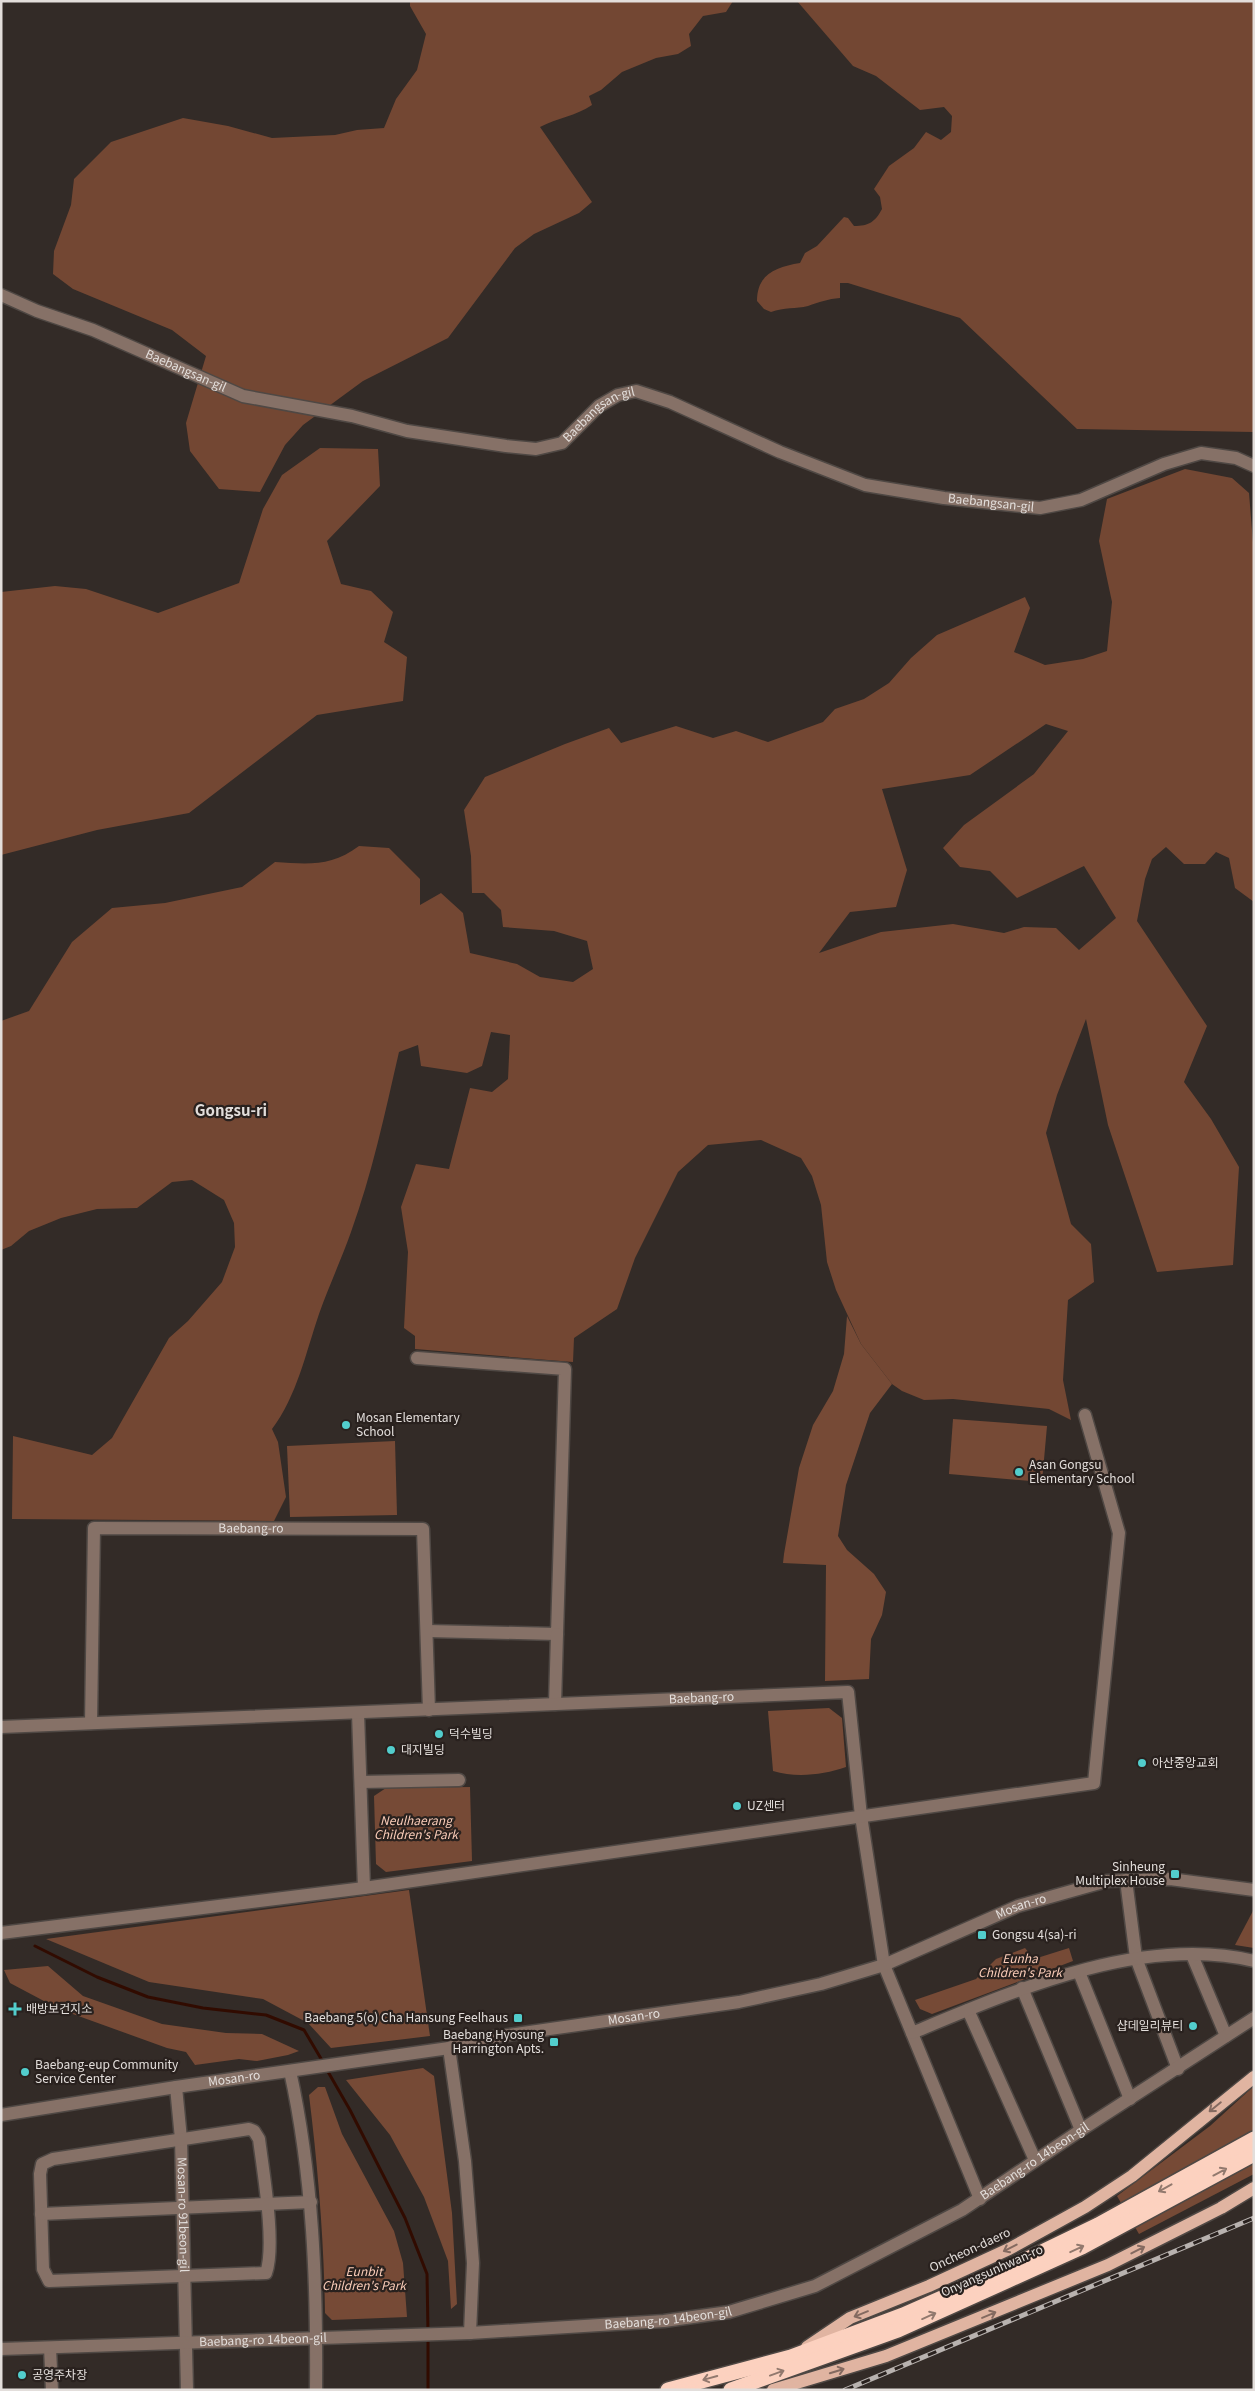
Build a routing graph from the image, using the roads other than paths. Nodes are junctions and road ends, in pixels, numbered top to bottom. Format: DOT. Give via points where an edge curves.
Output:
graph roads {
  1 [pos="1,295"];
  2 [pos="1254,466"];
  3 [pos="418,1358"];
  4 [pos="1085,1415"];
  5 [pos="428,1631"];
  6 [pos="557,1634"];
  7 [pos="555,1704"];
  8 [pos="429,1710"];
  9 [pos="358,1713"];
  10 [pos="91,1723"];
  11 [pos="1,1727"];
  12 [pos="459,1780"];
  13 [pos="361,1782"];
  14 [pos="861,1816"];
  15 [pos="1126,1880"];
  16 [pos="364,1888"];
  17 [pos="1254,1890"];
  18 [pos="1,1933"];
  19 [pos="1192,1955"];
  20 [pos="1136,1958"];
  21 [pos="1254,1961"];
  22 [pos="884,1965"];
  23 [pos="1078,1972"];
  24 [pos="1022,1988"];
  25 [pos="968,2010"];
  26 [pos="1254,2018"];
  27 [pos="912,2033"];
  28 [pos="1226,2036"];
  29 [pos="449,2048"];
  30 [pos="1178,2068"];
  31 [pos="295,2070"];
  32 [pos="1254,2077"];
  33 [pos="176,2087"];
  34 [pos="1130,2099"];
  35 [pos="1,2115"];
  36 [pos="1081,2130"];
  37 [pos="181,2138"];
  38 [pos="1254,2139"];
  39 [pos="1254,2154"];
  40 [pos="1035,2160"];
  41 [pos="1254,2188"];
  42 [pos="980,2199"];
  43 [pos="311,2202"];
  44 [pos="267,2205"];
  45 [pos="182,2208"];
  46 [pos="41,2214"];
  47 [pos="183,2277"];
  48 [pos="470,2333"];
  49 [pos="317,2338"];
  50 [pos="185,2342"];
  51 [pos="50,2348"];
  52 [pos="1,2349"];
  53 [pos="791,2357"];
  54 [pos="52,2390"];
  55 [pos="188,2390"];
  56 [pos="316,2390"];
  57 [pos="668,2390"];
  58 [pos="731,2390"];
  59 [pos="773,2390"];
  1 -- 2 [label="street, Baebangsan-gil" via="93,330 243,396 352,416 407,431 506,446 536,449 562,443 599,406 618,395 636,391 670,402 865,486 944,498 1040,508 1081,500 1164,464 1201,453 1236,458"];
  3 -- 6 [label="street" via="565,1368"];
  4 -- 14 [label="street" via="1119,1533 1094,1783"];
  5 -- 6 [label="street"];
  5 -- 8 [label="street, Baebang-ro"];
  5 -- 10 [label="street, Baebang-ro" via="423,1529 94,1528"];
  6 -- 7 [label="street"];
  7 -- 8 [label="street, Baebang-ro"];
  7 -- 14 [label="street, Baebang-ro" via="848,1692"];
  8 -- 9 [label="street, Baebang-ro"];
  9 -- 10 [label="street, Baebang-ro"];
  9 -- 13 [label="street"];
  10 -- 11 [label="street, Baebang-ro"];
  12 -- 13 [label="street"];
  13 -- 16 [label="street"];
  14 -- 16 [label="street"];
  14 -- 22 [label="street"];
  15 -- 17 [label="street, Mosan-ro" via="1170,1879"];
  15 -- 20 [label="street"];
  15 -- 22 [label="street, Mosan-ro" via="1107,1881 1018,1906"];
  16 -- 18 [label="street"];
  19 -- 20 [label="street"];
  19 -- 21 [label="street"];
  19 -- 28 [label="street"];
  20 -- 23 [label="street"];
  20 -- 30 [label="street"];
  22 -- 27 [label="street"];
  22 -- 29 [label="street, Mosan-ro" via="748,2000 466,2041"];
  23 -- 24 [label="street"];
  23 -- 34 [label="street"];
  24 -- 25 [label="street"];
  24 -- 36 [label="street"];
  25 -- 27 [label="street"];
  25 -- 40 [label="street"];
  26 -- 28 [label="street, Baebang-ro 14beon-gil"];
  27 -- 42 [label="street"];
  28 -- 30 [label="street, Baebang-ro 14beon-gil"];
  29 -- 31 [label="street, Mosan-ro"];
  29 -- 48 [label="street" via="465,2161 472,2244"];
  30 -- 34 [label="street, Baebang-ro 14beon-gil"];
  31 -- 33 [label="street, Mosan-ro"];
  31 -- 43 [label="street"];
  32 -- 53 [label="main road, Oncheon-daero, one-way" via="1132,2176 1085,2207 1010,2249 850,2318"];
  33 -- 35 [label="street, Mosan-ro"];
  33 -- 37 [label="street, Mosan-ro 91beon-gil"];
  34 -- 36 [label="street, Baebang-ro 14beon-gil"];
  36 -- 40 [label="street, Baebang-ro 14beon-gil"];
  37 -- 44 [label="street" via="254,2131 259,2139"];
  37 -- 45 [label="street, Mosan-ro 91beon-gil"];
  37 -- 46 [label="street" via="52,2159 42,2164"];
  38 -- 53 [label="highway, Onyangsunhwan-ro, one-way" via="1098,2225 992,2276"];
  58 -- 39 [label="highway, Onyangsunhwan-ro, one-way" via="898,2330 1064,2255"];
  40 -- 42 [label="street, Baebang-ro 14beon-gil"];
  59 -- 41 [label="main road, one-way" via="886,2356 1099,2268 1221,2208"];
  42 -- 48 [label="street, Baebang-ro 14beon-gil" via="815,2286 729,2312 664,2321"];
  43 -- 44 [label="street"];
  43 -- 49 [label="street"];
  44 -- 45 [label="street"];
  44 -- 47 [label="street" via="270,2263 266,2273"];
  45 -- 46 [label="street"];
  45 -- 47 [label="street, Mosan-ro 91beon-gil"];
  46 -- 47 [label="street" via="43,2269 49,2281"];
  47 -- 50 [label="street, Mosan-ro 91beon-gil"];
  48 -- 49 [label="street, Baebang-ro 14beon-gil"];
  49 -- 50 [label="street, Baebang-ro 14beon-gil"];
  49 -- 56 [label="street"];
  50 -- 51 [label="street, Baebang-ro 14beon-gil"];
  50 -- 55 [label="street, Mosan-ro 91beon-gil"];
  51 -- 52 [label="street, Baebang-ro 14beon-gil"];
  51 -- 54 [label="street"];
  53 -- 57 [label="highway, Oncheon-daero, one-way"];
}
